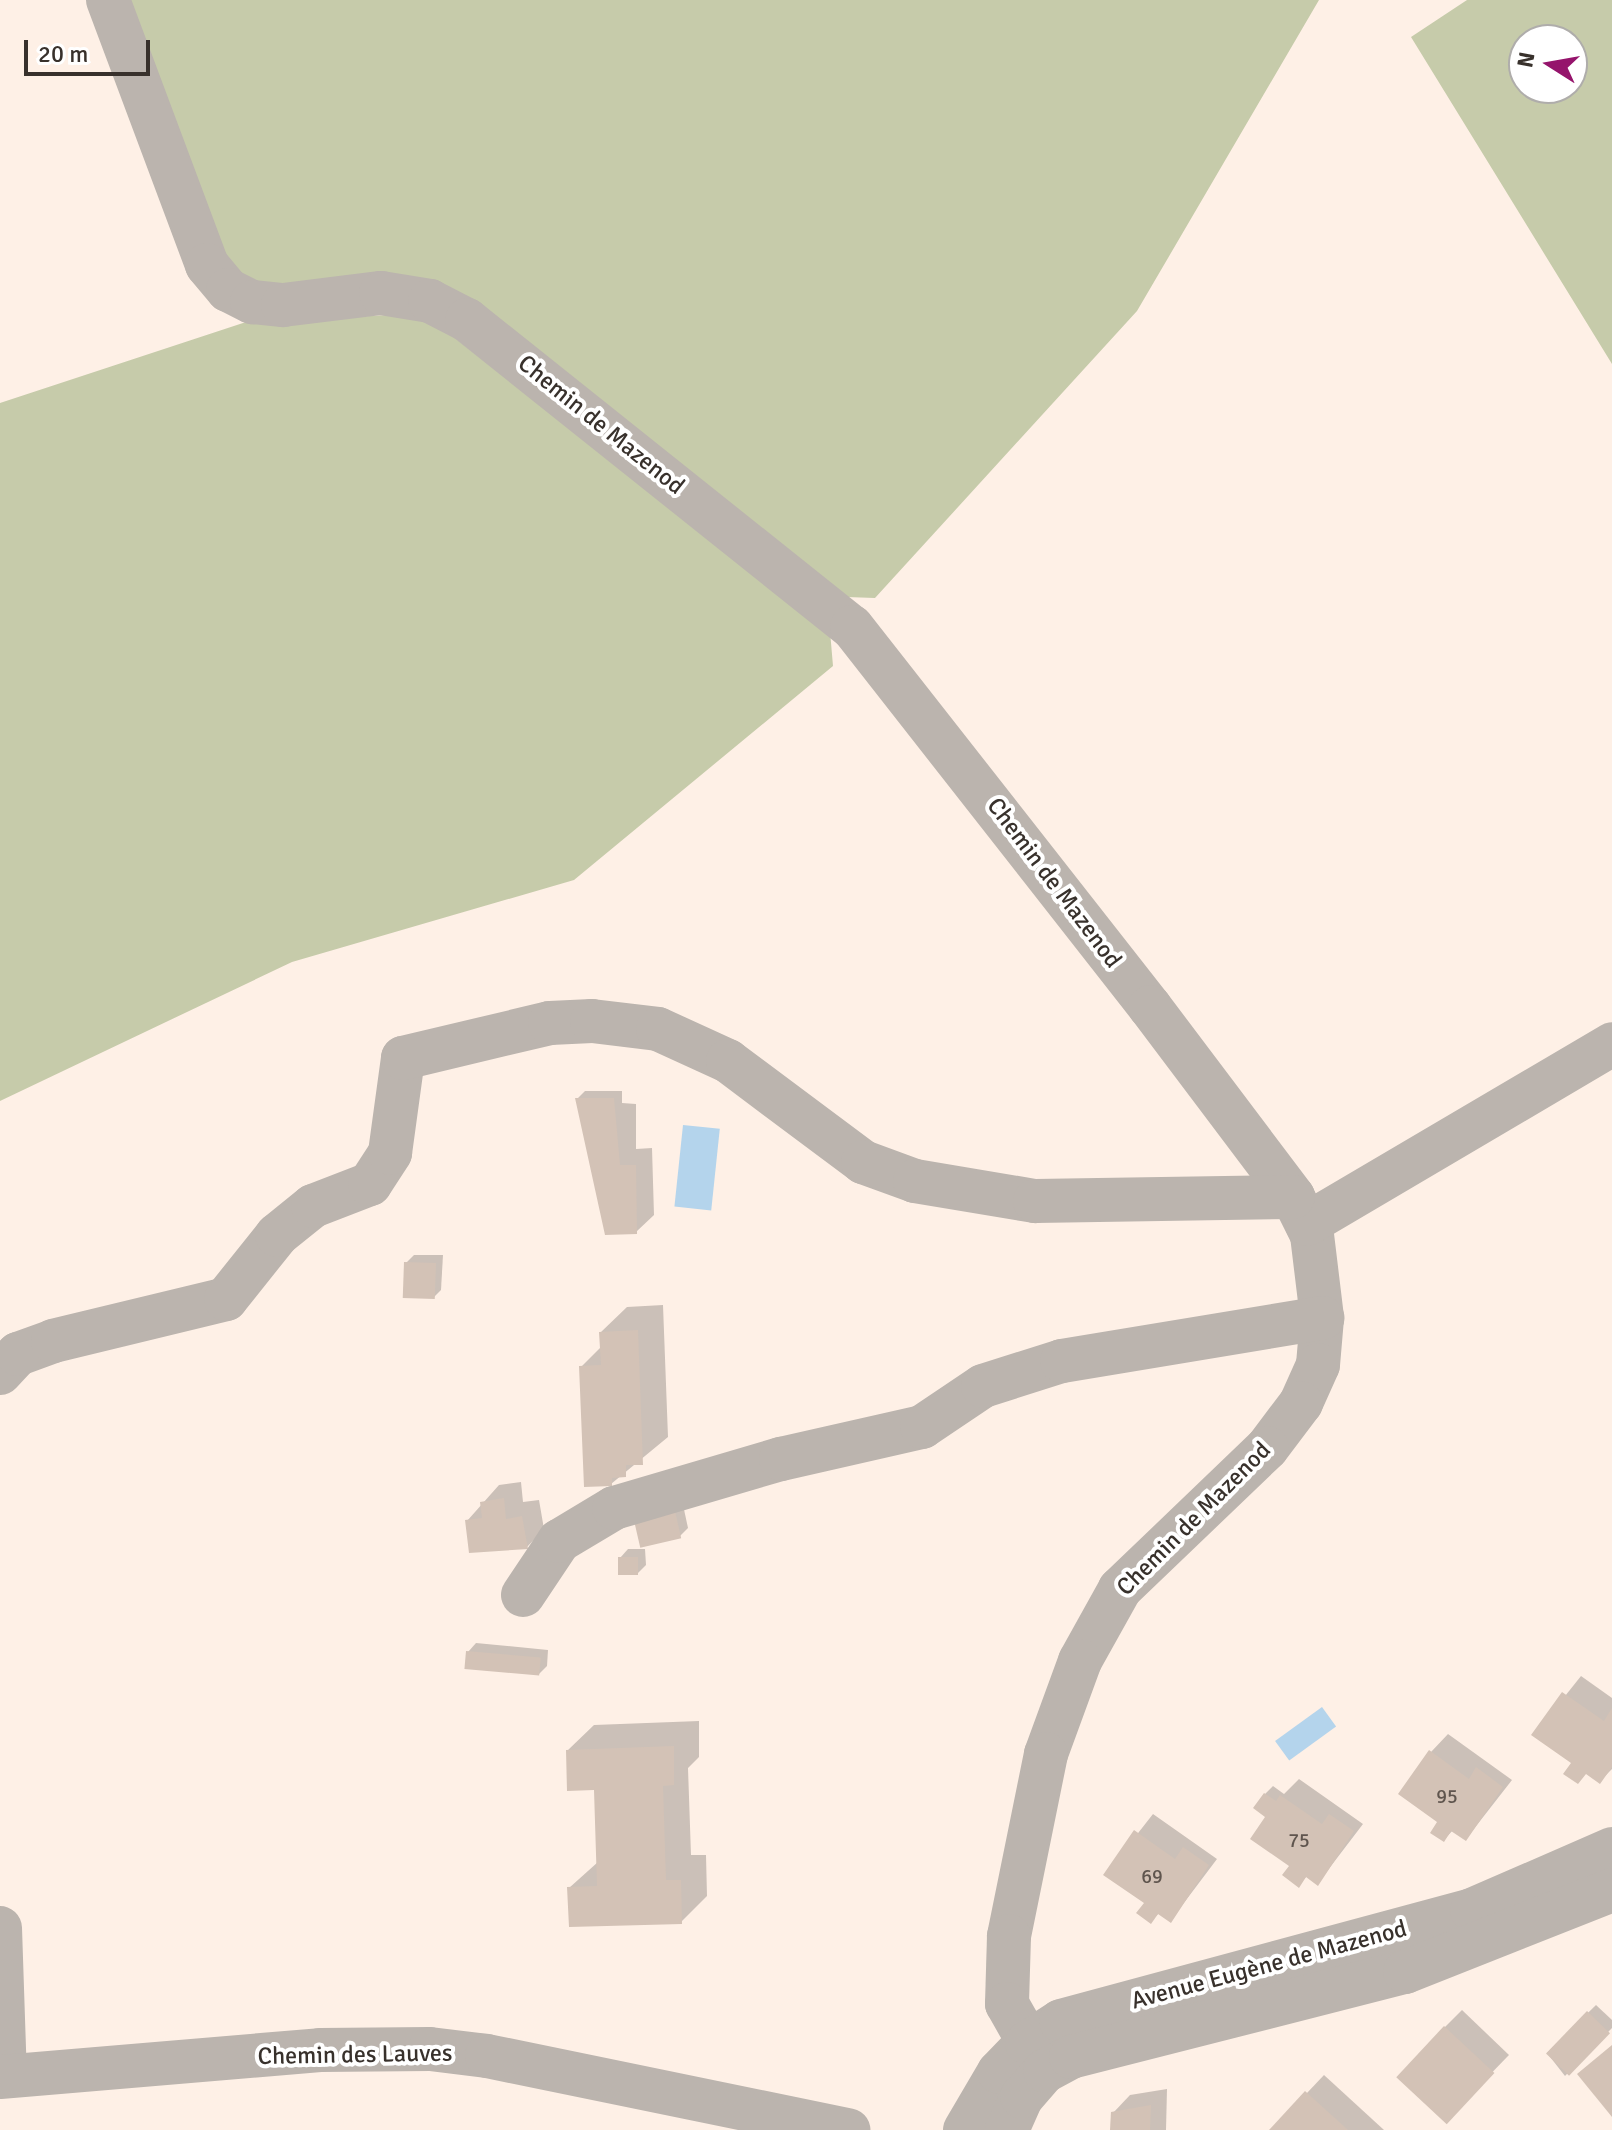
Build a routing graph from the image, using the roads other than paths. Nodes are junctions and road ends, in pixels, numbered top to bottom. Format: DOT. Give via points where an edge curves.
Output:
graph roads {
  1 [pos="108,0"];
  2 [pos="1612,1044"];
  3 [pos="1300,1210"];
  4 [pos="1322,1318"];
  5 [pos="0,1373"];
  6 [pos="523,1595"];
  7 [pos="1612,1849"];
  8 [pos="1612,1890"];
  9 [pos="0,1928"];
  10 [pos="1036,2057"];
  11 [pos="2,2076"];
  12 [pos="848,2130"];
  13 [pos="965,2130"];
  14 [pos="1007,2130"];
  1 -- 3 [label="street, Chemin de Mazenod" via="207,265 228,290 252,302 283,305 381,293 430,301 467,320 852,627 949,745"];
  2 -- 3 [label="street"];
  3 -- 4 [label="street, Chemin de Mazenod" via="1312,1235"];
  3 -- 5 [label="street" via="1035,1201 915,1181 863,1162 728,1061 658,1029 592,1021 550,1023 403,1058 390,1153 370,1184 313,1206 277,1235 226,1299 53,1341 18,1354"];
  4 -- 6 [label="street" via="1062,1361 983,1386 922,1427 781,1459 614,1508 559,1541"];
  4 -- 10 [label="street, Chemin de Mazenod" via="1318,1365 1301,1403 1267,1448 1120,1589 1080,1661 1046,1754 1009,1936 1007,2004"];
  7 -- 10 [label="street, Avenue Eugène de Mazenod" via="1472,1910 1061,2021"];
  8 -- 10 [label="street, Avenue Eugène de Mazenod" via="1405,1972 1071,2057"];
  9 -- 11 [label="street"];
  10 -- 13 [label="street, Avenue Eugène de Mazenod" via="999,2072"];
  10 -- 14 [label="street, Avenue Eugène de Mazenod"];
  11 -- 12 [label="street, Chemin des Lauves" via="320,2050 430,2049"];
}
